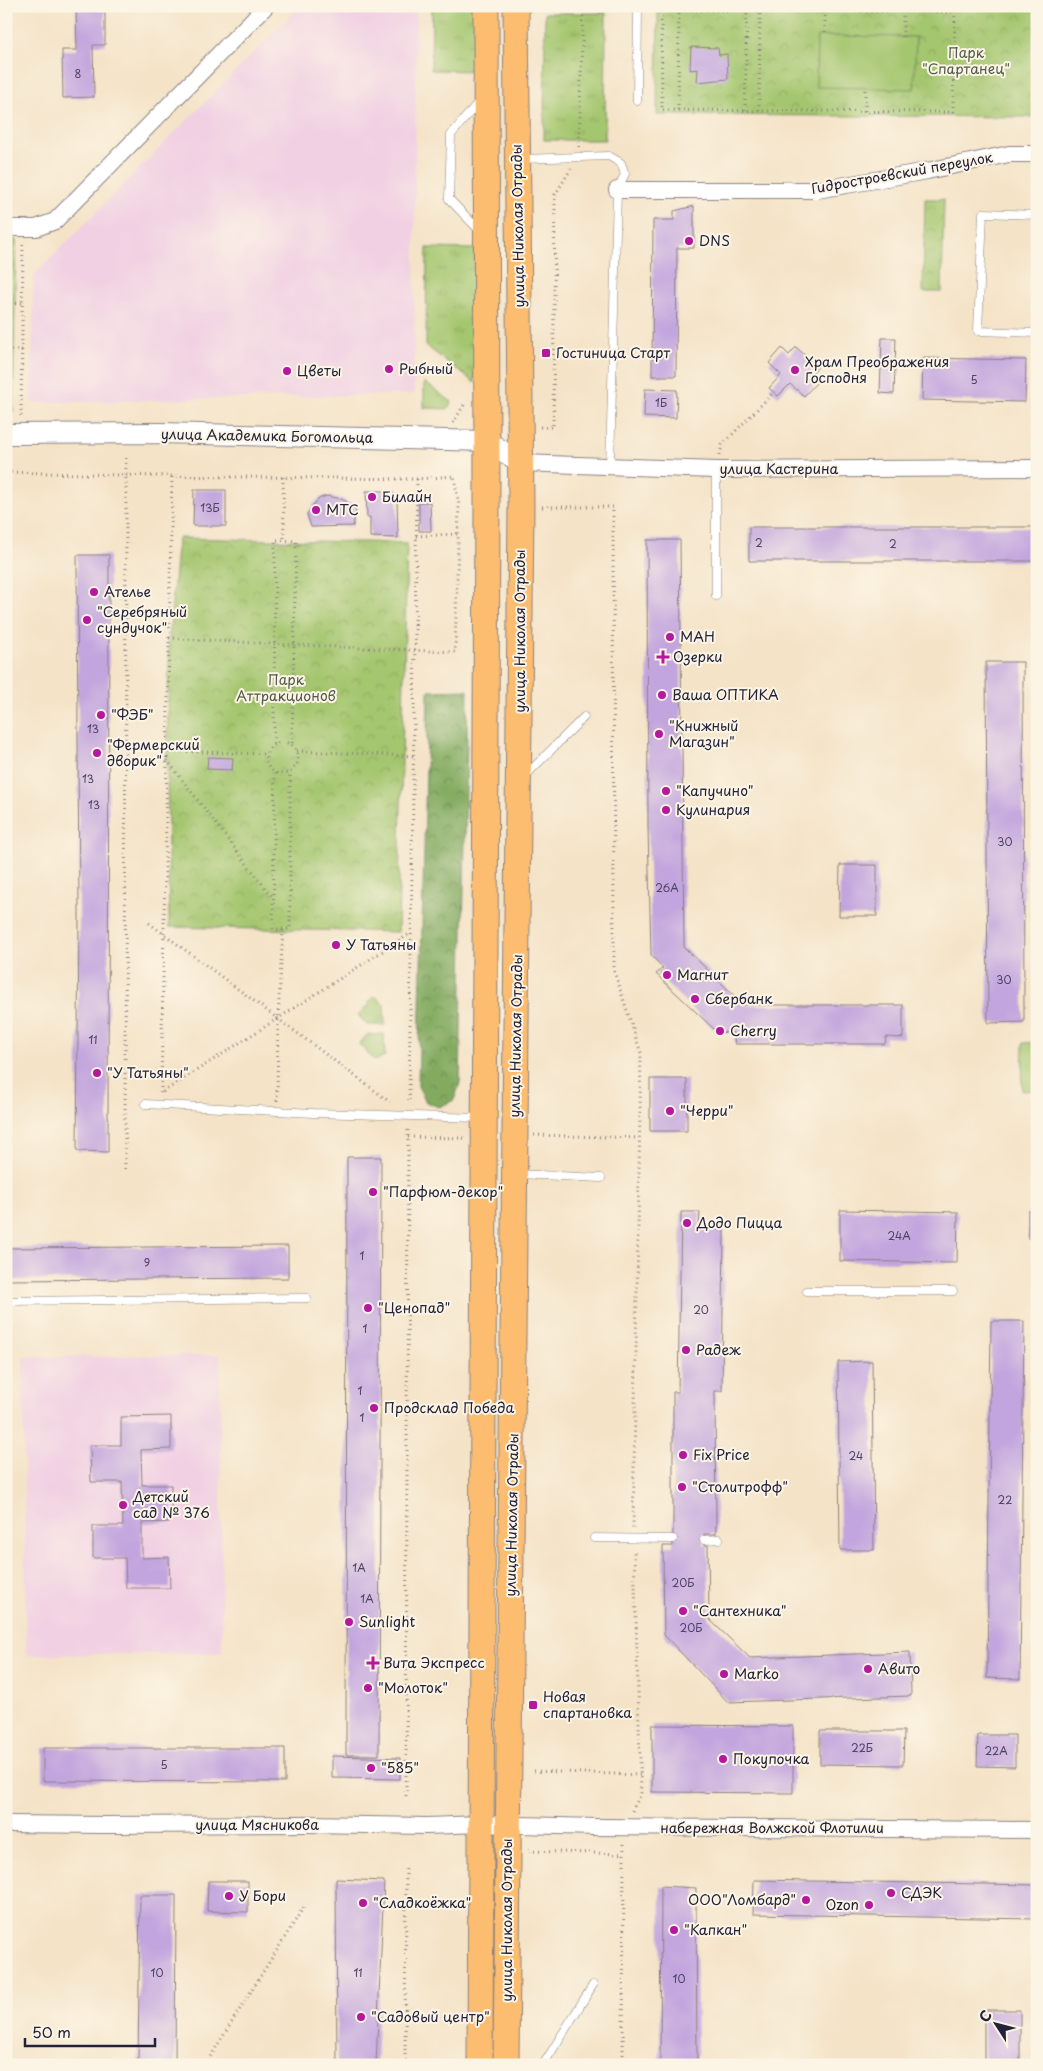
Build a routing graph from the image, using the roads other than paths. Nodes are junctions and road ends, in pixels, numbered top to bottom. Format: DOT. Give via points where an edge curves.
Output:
graph roads {
  1 [pos="266,6"];
  2 [pos="486,6"];
  3 [pos="516,6"];
  4 [pos="638,6"];
  5 [pos="486,92"];
  6 [pos="637,101"];
  7 [pos="1037,154"];
  8 [pos="518,160"];
  9 [pos="617,190"];
  10 [pos="1037,215"];
  11 [pos="6,228"];
  12 [pos="486,238"];
  13 [pos="1037,333"];
  14 [pos="14,427"];
  15 [pos="487,441"];
  16 [pos="521,463"];
  17 [pos="610,467"];
  18 [pos="1037,468"];
  19 [pos="716,470"];
  20 [pos="716,596"];
  21 [pos="584,718"];
  22 [pos="518,783"];
  23 [pos="145,1104"];
  24 [pos="477,1128"];
  25 [pos="515,1174"];
  26 [pos="601,1178"];
  27 [pos="807,1290"];
  28 [pos="953,1291"];
  29 [pos="307,1298"];
  30 [pos="6,1301"];
  31 [pos="594,1538"];
  32 [pos="673,1539"];
  33 [pos="719,1539"];
  34 [pos="704,1540"];
  35 [pos="6,1824"];
  36 [pos="480,1824"];
  37 [pos="507,1825"];
  38 [pos="1037,1830"];
  39 [pos="593,1985"];
  40 [pos="480,2065"];
  41 [pos="506,2065"];
  42 [pos="543,2065"];
  1 -- 11 [label="street" via="55,221 36,228"];
  2 -- 5 [label="main road, улица Николая Отрады"];
  3 -- 8 [label="main road, улица Николая Отрады"];
  4 -- 6 [label="lane"];
  5 -- 12 [label="main road, улица Николая Отрады"];
  5 -- 12 [label="lane" via="451,135 449,199"];
  7 -- 9 [label="street, Гидростроевский переулок" via="1009,154 817,190"];
  8 -- 9 [label="lane" via="609,156 621,163 625,174"];
  8 -- 16 [label="main road, улица Николая Отрады"];
  9 -- 17 [label="lane"];
  10 -- 13 [label="lane" via="983,213 978,331"];
  12 -- 15 [label="main road, улица Николая Отрады"];
  14 -- 15 [label="street, улица Академика Богомольца"];
  15 -- 16 [label="street"];
  15 -- 24 [label="main road, улица Николая Отрады"];
  16 -- 17 [label="street, улица Кастерина"];
  16 -- 22 [label="main road, улица Николая Отрады"];
  17 -- 19 [label="street, улица Кастерина"];
  18 -- 19 [label="street, улица Кастерина"];
  19 -- 20 [label="lane"];
  21 -- 22 [label="lane"];
  22 -- 25 [label="main road, улица Николая Отрады"];
  23 -- 24 [label="lane" via="408,1116"];
  24 -- 36 [label="main road, улица Николая Отрады"];
  25 -- 26 [label="lane"];
  25 -- 37 [label="main road, улица Николая Отрады"];
  27 -- 28 [label="lane"];
  29 -- 30 [label="lane"];
  31 -- 32 [label="lane"];
  33 -- 34 [label="lane"];
  35 -- 36 [label="street, улица Мясникова"];
  36 -- 37 [label="street, улица Мясникова"];
  36 -- 40 [label="main road, улица Николая Отрады"];
  37 -- 38 [label="street, набережная Волжской Флотилии"];
  37 -- 41 [label="main road, улица Николая Отрады"];
  39 -- 42 [label="lane"];
}
